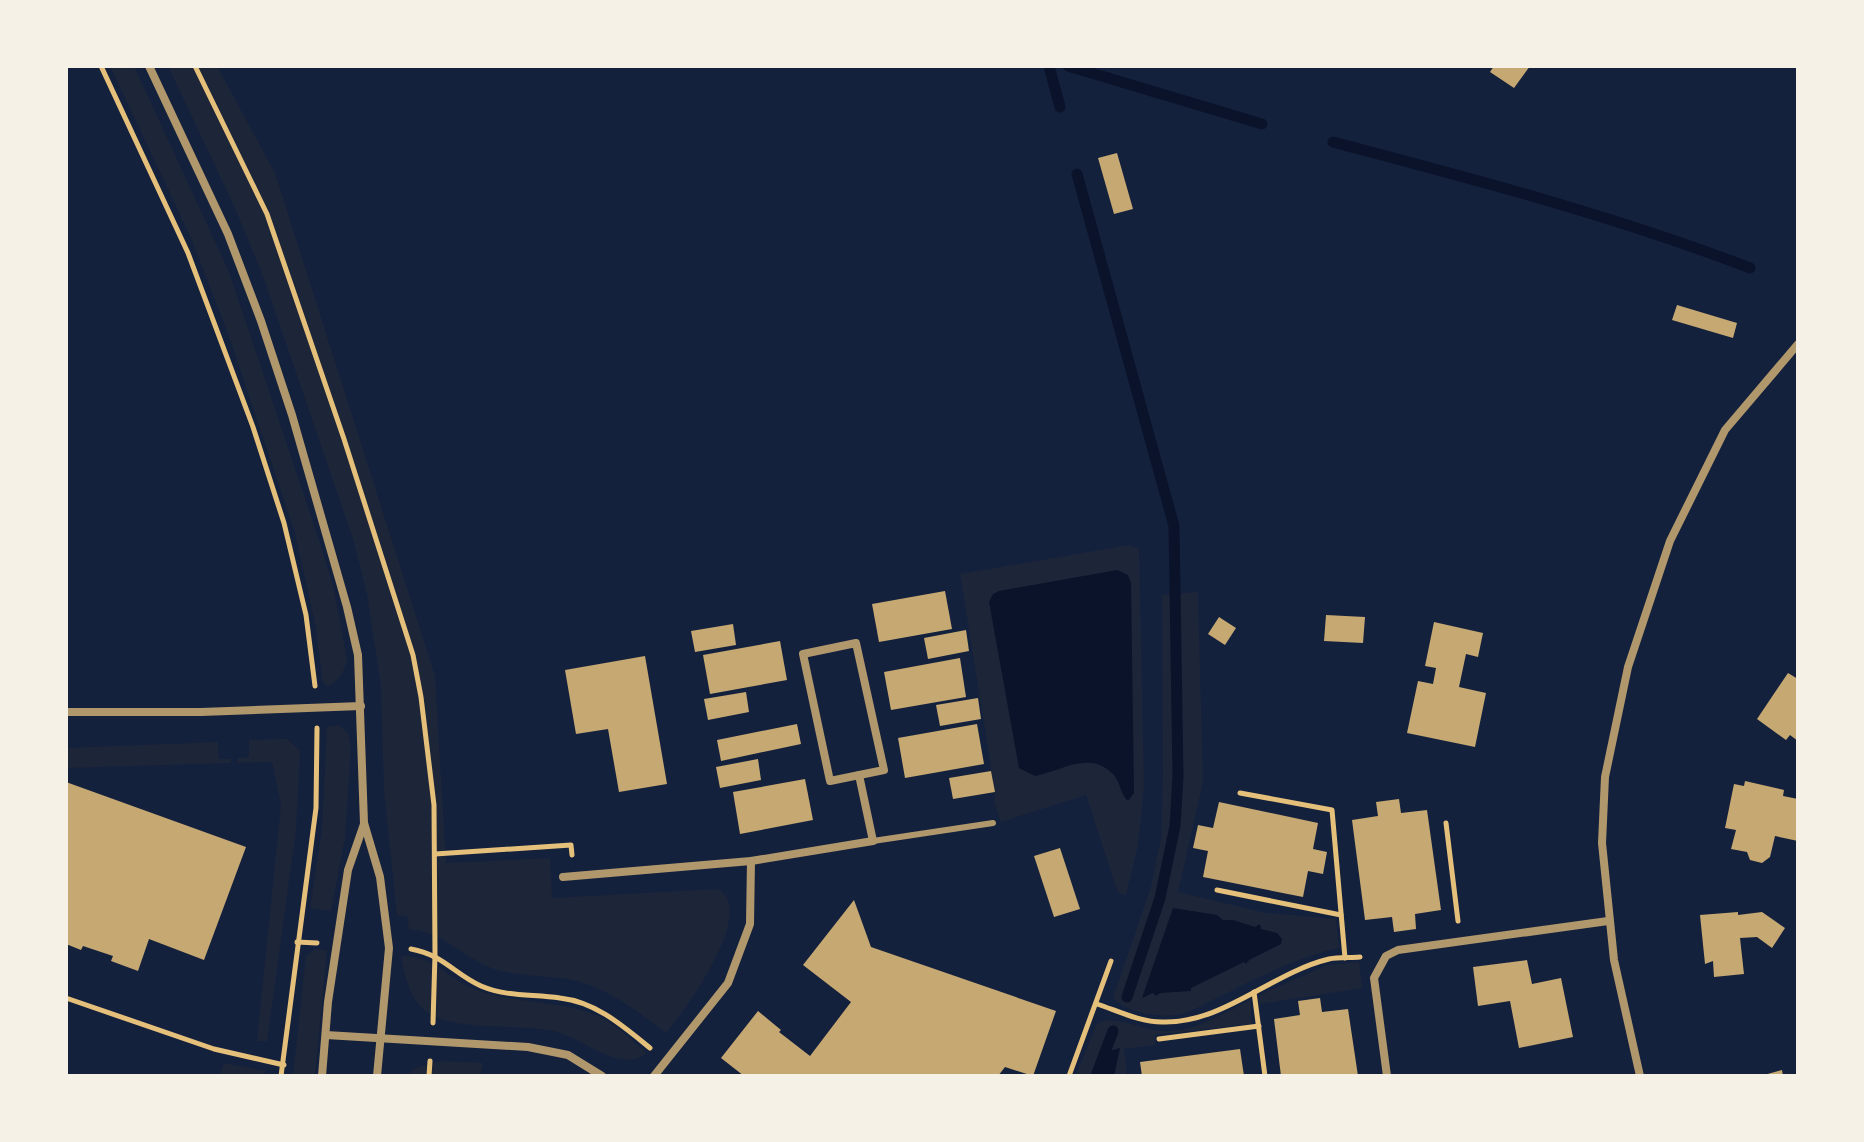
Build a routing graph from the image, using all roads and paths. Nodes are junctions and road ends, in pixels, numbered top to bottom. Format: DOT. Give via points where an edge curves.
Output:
graph roads {
  1 [pos="101,66"];
  2 [pos="149,66"];
  3 [pos="195,66"];
  4 [pos="1798,344"];
  5 [pos="317,705"];
  6 [pos="361,706"];
  7 [pos="66,712"];
  8 [pos="859,775"];
  9 [pos="1240,793"];
  10 [pos="364,823"];
  11 [pos="993,823"];
  12 [pos="1446,823"];
  13 [pos="873,841"];
  14 [pos="435,854"];
  15 [pos="751,861"];
  16 [pos="573,876"];
  17 [pos="563,877"];
  18 [pos="1217,890"];
  19 [pos="1341,915"];
  20 [pos="1608,921"];
  21 [pos="297,942"];
  22 [pos="1460,942"];
  23 [pos="336,944"];
  24 [pos="389,948"];
  25 [pos="435,955"];
  26 [pos="1386,956"];
  27 [pos="1345,958"];
  28 [pos="1111,961"];
  29 [pos="1254,992"];
  30 [pos="66,998"];
  31 [pos="1097,1004"];
  32 [pos="1259,1026"];
  33 [pos="326,1035"];
  34 [pos="381,1038"];
  35 [pos="1159,1039"];
  36 [pos="432,1041"];
  37 [pos="666,1061"];
  38 [pos="284,1065"];
  39 [pos="281,1076"];
  40 [pos="322,1076"];
  41 [pos="377,1076"];
  42 [pos="429,1076"];
  43 [pos="602,1076"];
  44 [pos="654,1076"];
  45 [pos="1069,1076"];
  46 [pos="1265,1076"];
  47 [pos="1387,1076"];
  48 [pos="1640,1076"];
  1 -- 5 [label="path" via="188,253 257,441 302,600"];
  2 -- 6 [label="street" via="228,234 292,415 347,607 358,655"];
  3 -- 14 [label="path" via="267,214 413,655 434,805"];
  4 -- 20 [label="street" via="1725,430 1670,541 1637,639 1605,777 1602,843"];
  5 -- 6 [label="street"];
  5 -- 7 [label="street"];
  5 -- 21 [label="path" via="316,808"];
  6 -- 10 [label="street"];
  8 -- 8 [label="street" via="884,770 856,643 803,654 830,781"];
  8 -- 13 [label="street"];
  9 -- 19 [label="path" via="1332,810"];
  10 -- 23 [label="street" via="348,870"];
  10 -- 24 [label="street" via="380,877"];
  11 -- 13 [label="lane"];
  12 -- 22 [label="path"];
  13 -- 15 [label="street"];
  14 -- 16 [label="path" via="571,845"];
  14 -- 25 [label="path"];
  15 -- 16 [label="street"];
  15 -- 37 [label="street" via="750,924 728,983"];
  16 -- 17 [label="street"];
  18 -- 19 [label="path"];
  19 -- 27 [label="path"];
  20 -- 22 [label="street"];
  20 -- 48 [label="street"];
  21 -- 23 [label="path"];
  21 -- 38 [label="path"];
  22 -- 26 [label="street"];
  23 -- 33 [label="street"];
  24 -- 25 [label="path"];
  24 -- 34 [label="street"];
  25 -- 36 [label="path"];
  25 -- 37 [label="path" via="479,985 509,995 594,1006"];
  26 -- 27 [label="path"];
  26 -- 47 [label="street" via="1374,978"];
  27 -- 29 [label="path" via="1304,968"];
  28 -- 31 [label="path"];
  29 -- 31 [label="path" via="1188,1020 1162,1022"];
  29 -- 32 [label="path"];
  30 -- 38 [label="path" via="214,1049"];
  31 -- 45 [label="path"];
  32 -- 35 [label="path"];
  32 -- 46 [label="path"];
  33 -- 34 [label="street"];
  33 -- 40 [label="street"];
  34 -- 36 [label="street"];
  34 -- 41 [label="street"];
  36 -- 42 [label="path"];
  36 -- 43 [label="street" via="568,1055"];
  37 -- 44 [label="street"];
  38 -- 39 [label="path"];
}
